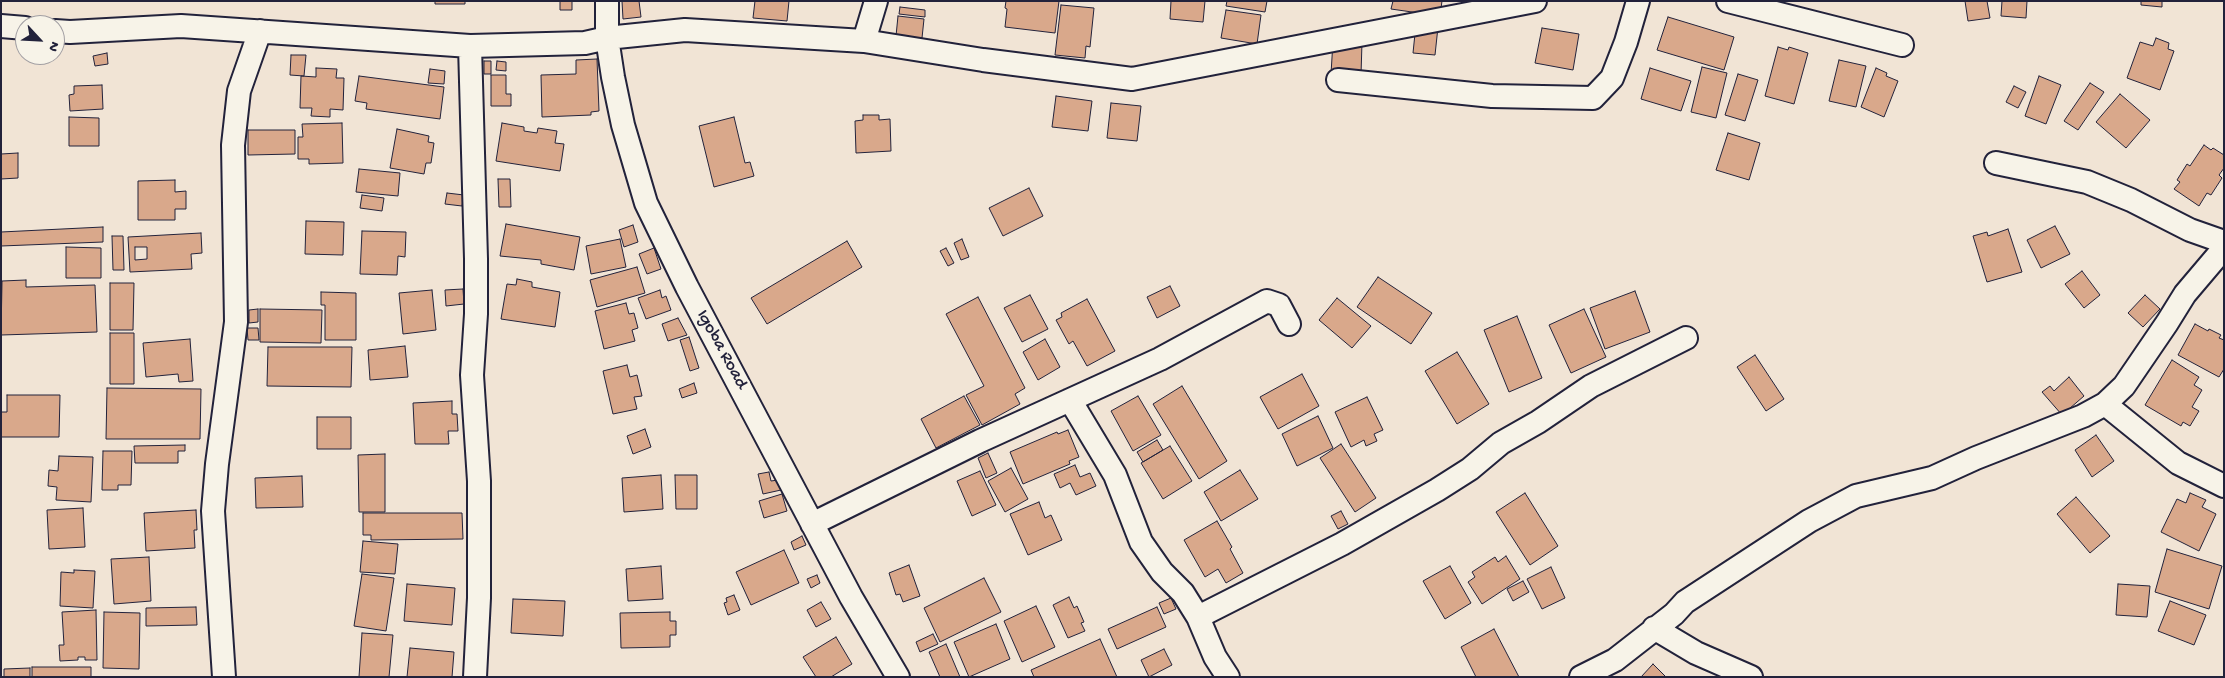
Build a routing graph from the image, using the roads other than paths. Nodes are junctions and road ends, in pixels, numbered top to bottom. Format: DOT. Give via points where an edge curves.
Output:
graph roads {
  1 [pos="607,1"];
  2 [pos="876,1"];
  3 [pos="1534,1"];
  4 [pos="1638,1"];
  5 [pos="1728,1"];
  6 [pos="1,26"];
  7 [pos="15,27"];
  8 [pos="260,31"];
  9 [pos="65,32"];
  10 [pos="607,38"];
  11 [pos="864,41"];
  12 [pos="1902,45"];
  13 [pos="470,46"];
  14 [pos="1338,80"];
  15 [pos="1996,163"];
  16 [pos="2224,242"];
  17 [pos="2224,248"];
  18 [pos="1289,324"];
  19 [pos="1686,338"];
  20 [pos="1070,400"];
  21 [pos="2105,404"];
  22 [pos="2224,486"];
  23 [pos="812,524"];
  24 [pos="1198,617"];
  25 [pos="1654,628"];
  26 [pos="224,677"];
  27 [pos="475,677"];
  28 [pos="898,677"];
  29 [pos="1228,677"];
  30 [pos="1581,677"];
  31 [pos="1751,677"];
  1 -- 10 [label="street, Igoba Road"];
  2 -- 11 [label="street"];
  3 -- 11 [label="street" via="1132,78 983,60"];
  4 -- 14 [label="street" via="1612,78 1593,98 1492,96"];
  5 -- 12 [label="street"];
  6 -- 7 [label="street"];
  8 -- 9 [label="street" via="182,26"];
  8 -- 13 [label="street"];
  8 -- 26 [label="street" via="239,91 233,145 236,322 213,511"];
  10 -- 11 [label="street" via="685,30"];
  10 -- 13 [label="street" via="585,43"];
  10 -- 23 [label="street, Igoba Road" via="623,124 646,203"];
  13 -- 27 [label="street" via="476,259 472,376 479,481"];
  15 -- 16 [label="street" via="2087,182 2190,230"];
  17 -- 21 [label="street" via="2185,294 2124,386"];
  18 -- 20 [label="street" via="1279,304 1267,302 1160,359"];
  19 -- 24 [label="street" via="1591,386 1501,443 1470,469 1430,494 1342,544"];
  20 -- 23 [label="street"];
  20 -- 24 [label="street" via="1115,475 1141,542"];
  21 -- 22 [label="street" via="2178,463"];
  21 -- 25 [label="street" via="1932,478 1856,496 1809,521 1686,602"];
  23 -- 28 [label="street, Igoba Road"];
  24 -- 29 [label="street" via="1215,657"];
  25 -- 30 [label="street" via="1615,660"];
  25 -- 31 [label="street" via="1696,653"];
}
